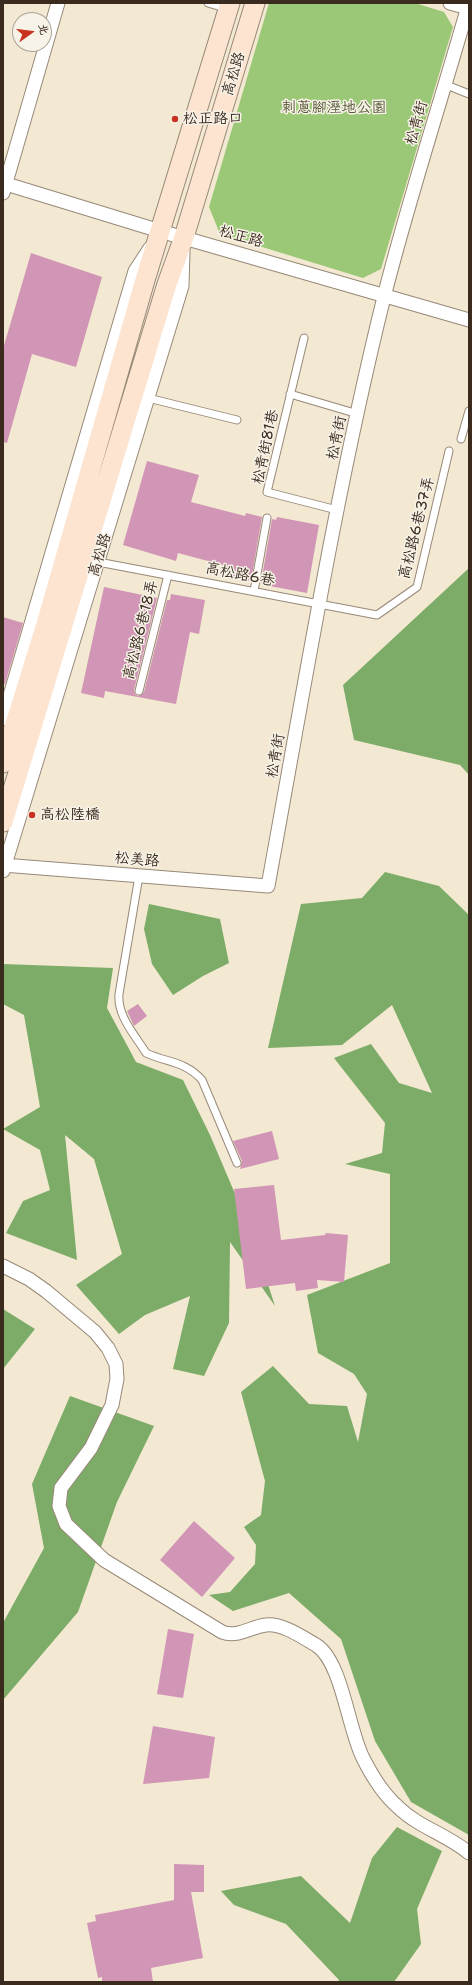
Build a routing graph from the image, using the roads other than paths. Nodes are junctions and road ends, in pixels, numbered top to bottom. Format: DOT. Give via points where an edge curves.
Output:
graph roads {
  1 [pos="58,3"];
  2 [pos="208,3"];
  3 [pos="255,3"];
  4 [pos="450,3"];
  5 [pos="229,6"];
  6 [pos="468,6"];
  7 [pos="444,84"];
  8 [pos="469,94"];
  9 [pos="4,186"];
  10 [pos="160,231"];
  11 [pos="184,237"];
  12 [pos="385,296"];
  13 [pos="469,320"];
  14 [pos="304,338"];
  15 [pos="290,394"];
  16 [pos="148,398"];
  17 [pos="469,411"];
  18 [pos="358,414"];
  19 [pos="237,420"];
  20 [pos="461,440"];
  21 [pos="449,451"];
  22 [pos="337,510"];
  23 [pos="267,518"];
  24 [pos="98,562"];
  25 [pos="168,575"];
  26 [pos="254,591"];
  27 [pos="320,604"];
  28 [pos="377,615"];
  29 [pos="139,691"];
  30 [pos="3,719"];
  31 [pos="3,763"];
  32 [pos="3,822"];
  33 [pos="4,867"];
  34 [pos="139,876"];
  35 [pos="268,886"];
  36 [pos="237,1163"];
  37 [pos="3,1266"];
  38 [pos="469,1853"];
  1 -- 9 [label="street"];
  2 -- 5 [label="lane"];
  3 -- 11 [label="street, 高松路"];
  4 -- 6 [label="street"];
  5 -- 10 [label="street, 高松路"];
  6 -- 7 [label="street, 松青街"];
  7 -- 8 [label="lane"];
  7 -- 12 [label="street, 松青街"];
  9 -- 10 [label="street, 松正路"];
  10 -- 11 [label="street, 松正路"];
  10 -- 30 [label="street, 高松路" via="135,271"];
  10 -- 31 [label="street, 高松路"];
  11 -- 12 [label="street, 松正路"];
  11 -- 16 [label="street, 高松路" via="182,286"];
  11 -- 32 [label="street, 高松路" via="167,284"];
  12 -- 13 [label="street, 松正路"];
  12 -- 18 [label="street, 松青街"];
  14 -- 15 [label="lane, 松青街81巷"];
  15 -- 18 [label="lane"];
  15 -- 22 [label="lane, 松青街81巷" via="267,492"];
  16 -- 19 [label="lane"];
  16 -- 24 [label="street, 高松路"];
  17 -- 20 [label="lane"];
  18 -- 22 [label="street, 松青街"];
  21 -- 28 [label="lane, 高松路6巷37弄" via="417,587"];
  22 -- 27 [label="street, 松青街"];
  23 -- 26 [label="lane"];
  24 -- 25 [label="lane, 高松路6巷"];
  24 -- 33 [label="street, 高松路"];
  25 -- 26 [label="lane, 高松路6巷"];
  25 -- 29 [label="lane, 高松路6巷18弄"];
  26 -- 27 [label="lane, 高松路6巷"];
  27 -- 28 [label="lane, 高松路6巷"];
  27 -- 35 [label="street, 松青街"];
  33 -- 34 [label="street, 松美路"];
  34 -- 35 [label="street, 松美路"];
  34 -- 36 [label="lane" via="118,994 121,1013 146,1053 193,1070 202,1080"];
  37 -- 38 [label="street" via="29,1279 95,1332 108,1348 116,1364 117,1379 112,1405 91,1448 61,1488 59,1506 66,1524 104,1560 222,1632 237,1634 266,1625 280,1626 317,1646 332,1664 354,1739 378,1784 398,1808"];
}
